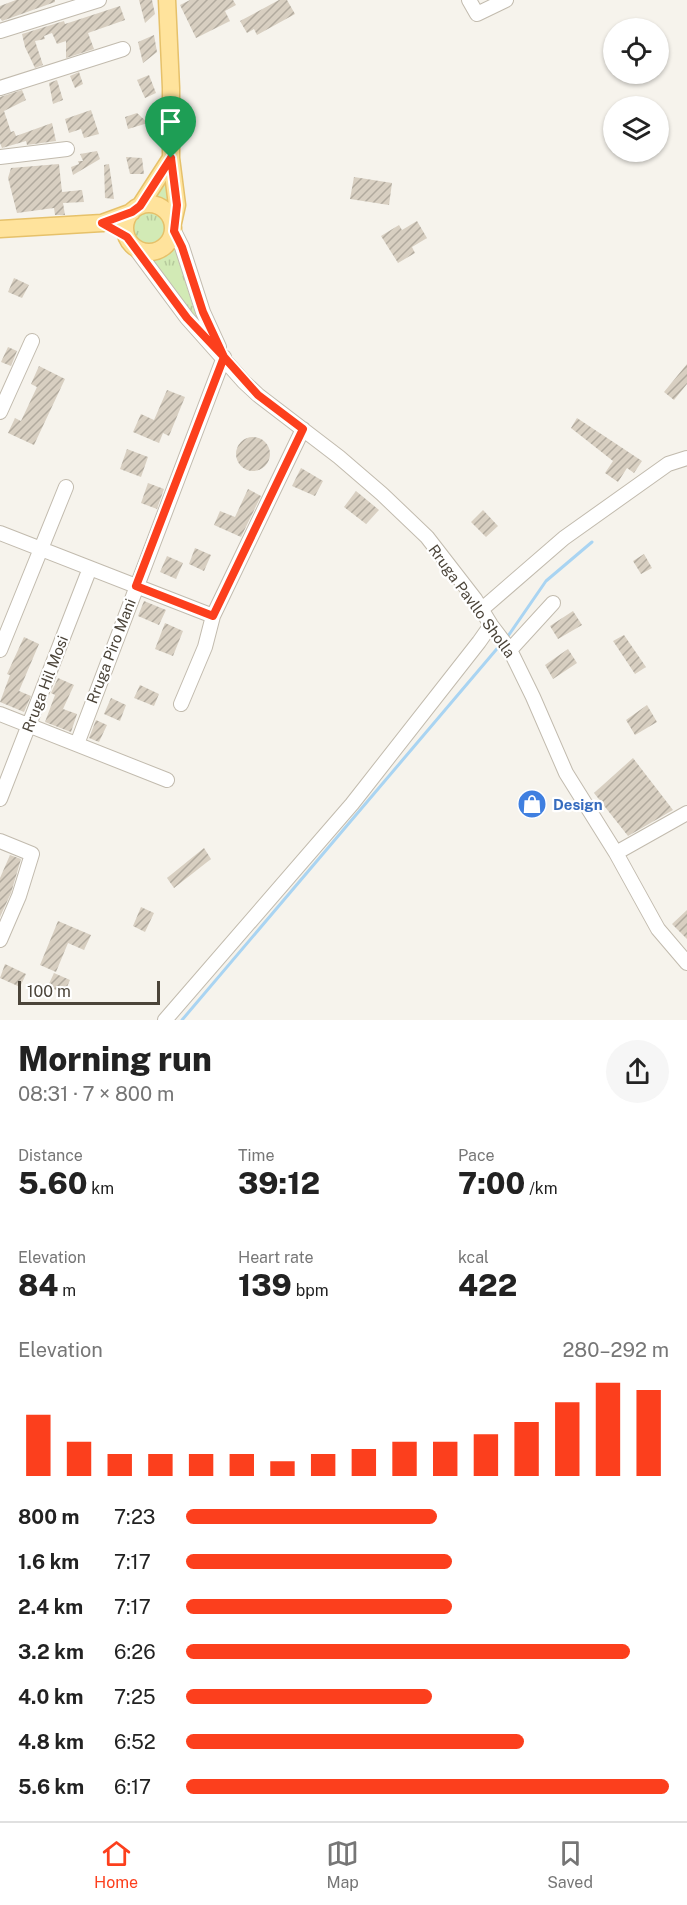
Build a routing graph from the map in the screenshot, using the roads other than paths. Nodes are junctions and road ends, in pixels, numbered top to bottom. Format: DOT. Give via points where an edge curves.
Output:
graph roads {
  1 [pos="99,0"];
  2 [pos="167,0"];
  3 [pos="470,0"];
  4 [pos="506,0"];
  5 [pos="0,31"];
  6 [pos="123,49"];
  7 [pos="0,88"];
  8 [pos="67,149"];
  9 [pos="0,157"];
  10 [pos="171,158"];
  11 [pos="136,209"];
  12 [pos="102,223"];
  13 [pos="173,227"];
  14 [pos="0,231"];
  15 [pos="131,242"];
  16 [pos="32,341"];
  17 [pos="224,357"];
  18 [pos="0,412"];
  19 [pos="303,429"];
  20 [pos="687,458"];
  21 [pos="66,487"];
  22 [pos="0,533"];
  23 [pos="40,549"];
  24 [pos="90,568"];
  25 [pos="136,586"];
  26 [pos="553,603"];
  27 [pos="481,610"];
  28 [pos="213,616"];
  29 [pos="494,630"];
  30 [pos="0,650"];
  31 [pos="510,651"];
  32 [pos="182,704"];
  33 [pos="0,714"];
  34 [pos="29,726"];
  35 [pos="77,744"];
  36 [pos="167,780"];
  37 [pos="0,799"];
  38 [pos="687,813"];
  39 [pos="0,841"];
  40 [pos="616,853"];
  41 [pos="0,940"];
  42 [pos="687,963"];
  43 [pos="165,1020"];
  1 -- 5 [label="street"];
  2 -- 10 [label="main road"];
  3 -- 4 [label="street" via="477,14"];
  6 -- 7 [label="street"];
  8 -- 9 [label="street"];
  10 -- 11 [label="main road"];
  10 -- 13 [label="main road" via="177,205"];
  11 -- 12 [label="main road"];
  11 -- 13 [label="main road" via="150,204 160,207 168,213"];
  11 -- 15 [label="main road" via="125,228"];
  12 -- 14 [label="main road"];
  12 -- 15 [label="main road"];
  13 -- 15 [label="main road" via="170,241 154,252 144,252"];
  13 -- 17 [label="street, Rruga Pavllo Sholla" via="203,312"];
  15 -- 17 [label="street, Rruga Pavllo Sholla" via="187,318"];
  16 -- 18 [label="street"];
  17 -- 19 [label="street, Rruga Pavllo Sholla" via="258,395"];
  17 -- 25 [label="street, Rruga Piro Mani"];
  19 -- 27 [label="street, Rruga Pavllo Sholla" via="427,537"];
  19 -- 28 [label="street"];
  20 -- 27 [label="street" via="669,464 564,538"];
  21 -- 23 [label="street"];
  22 -- 23 [label="street"];
  23 -- 24 [label="street"];
  23 -- 30 [label="street"];
  24 -- 25 [label="street"];
  24 -- 34 [label="street, Rruga Hil Mosi"];
  25 -- 28 [label="street"];
  25 -- 35 [label="street, Rruga Piro Mani"];
  26 -- 31 [label="street"];
  27 -- 29 [label="street, Rruga Pavllo Sholla"];
  28 -- 32 [label="street"];
  29 -- 31 [label="street, Rruga Pavllo Sholla"];
  29 -- 43 [label="street" via="479,642 352,804"];
  31 -- 40 [label="street, Rruga Pavllo Sholla" via="566,773"];
  33 -- 34 [label="street"];
  34 -- 35 [label="street"];
  34 -- 37 [label="street, Rruga Hil Mosi"];
  35 -- 36 [label="street"];
  38 -- 40 [label="street"];
  39 -- 41 [label="street" via="32,854"];
  40 -- 42 [label="street, Rruga Pavllo Sholla" via="658,929"];
}
